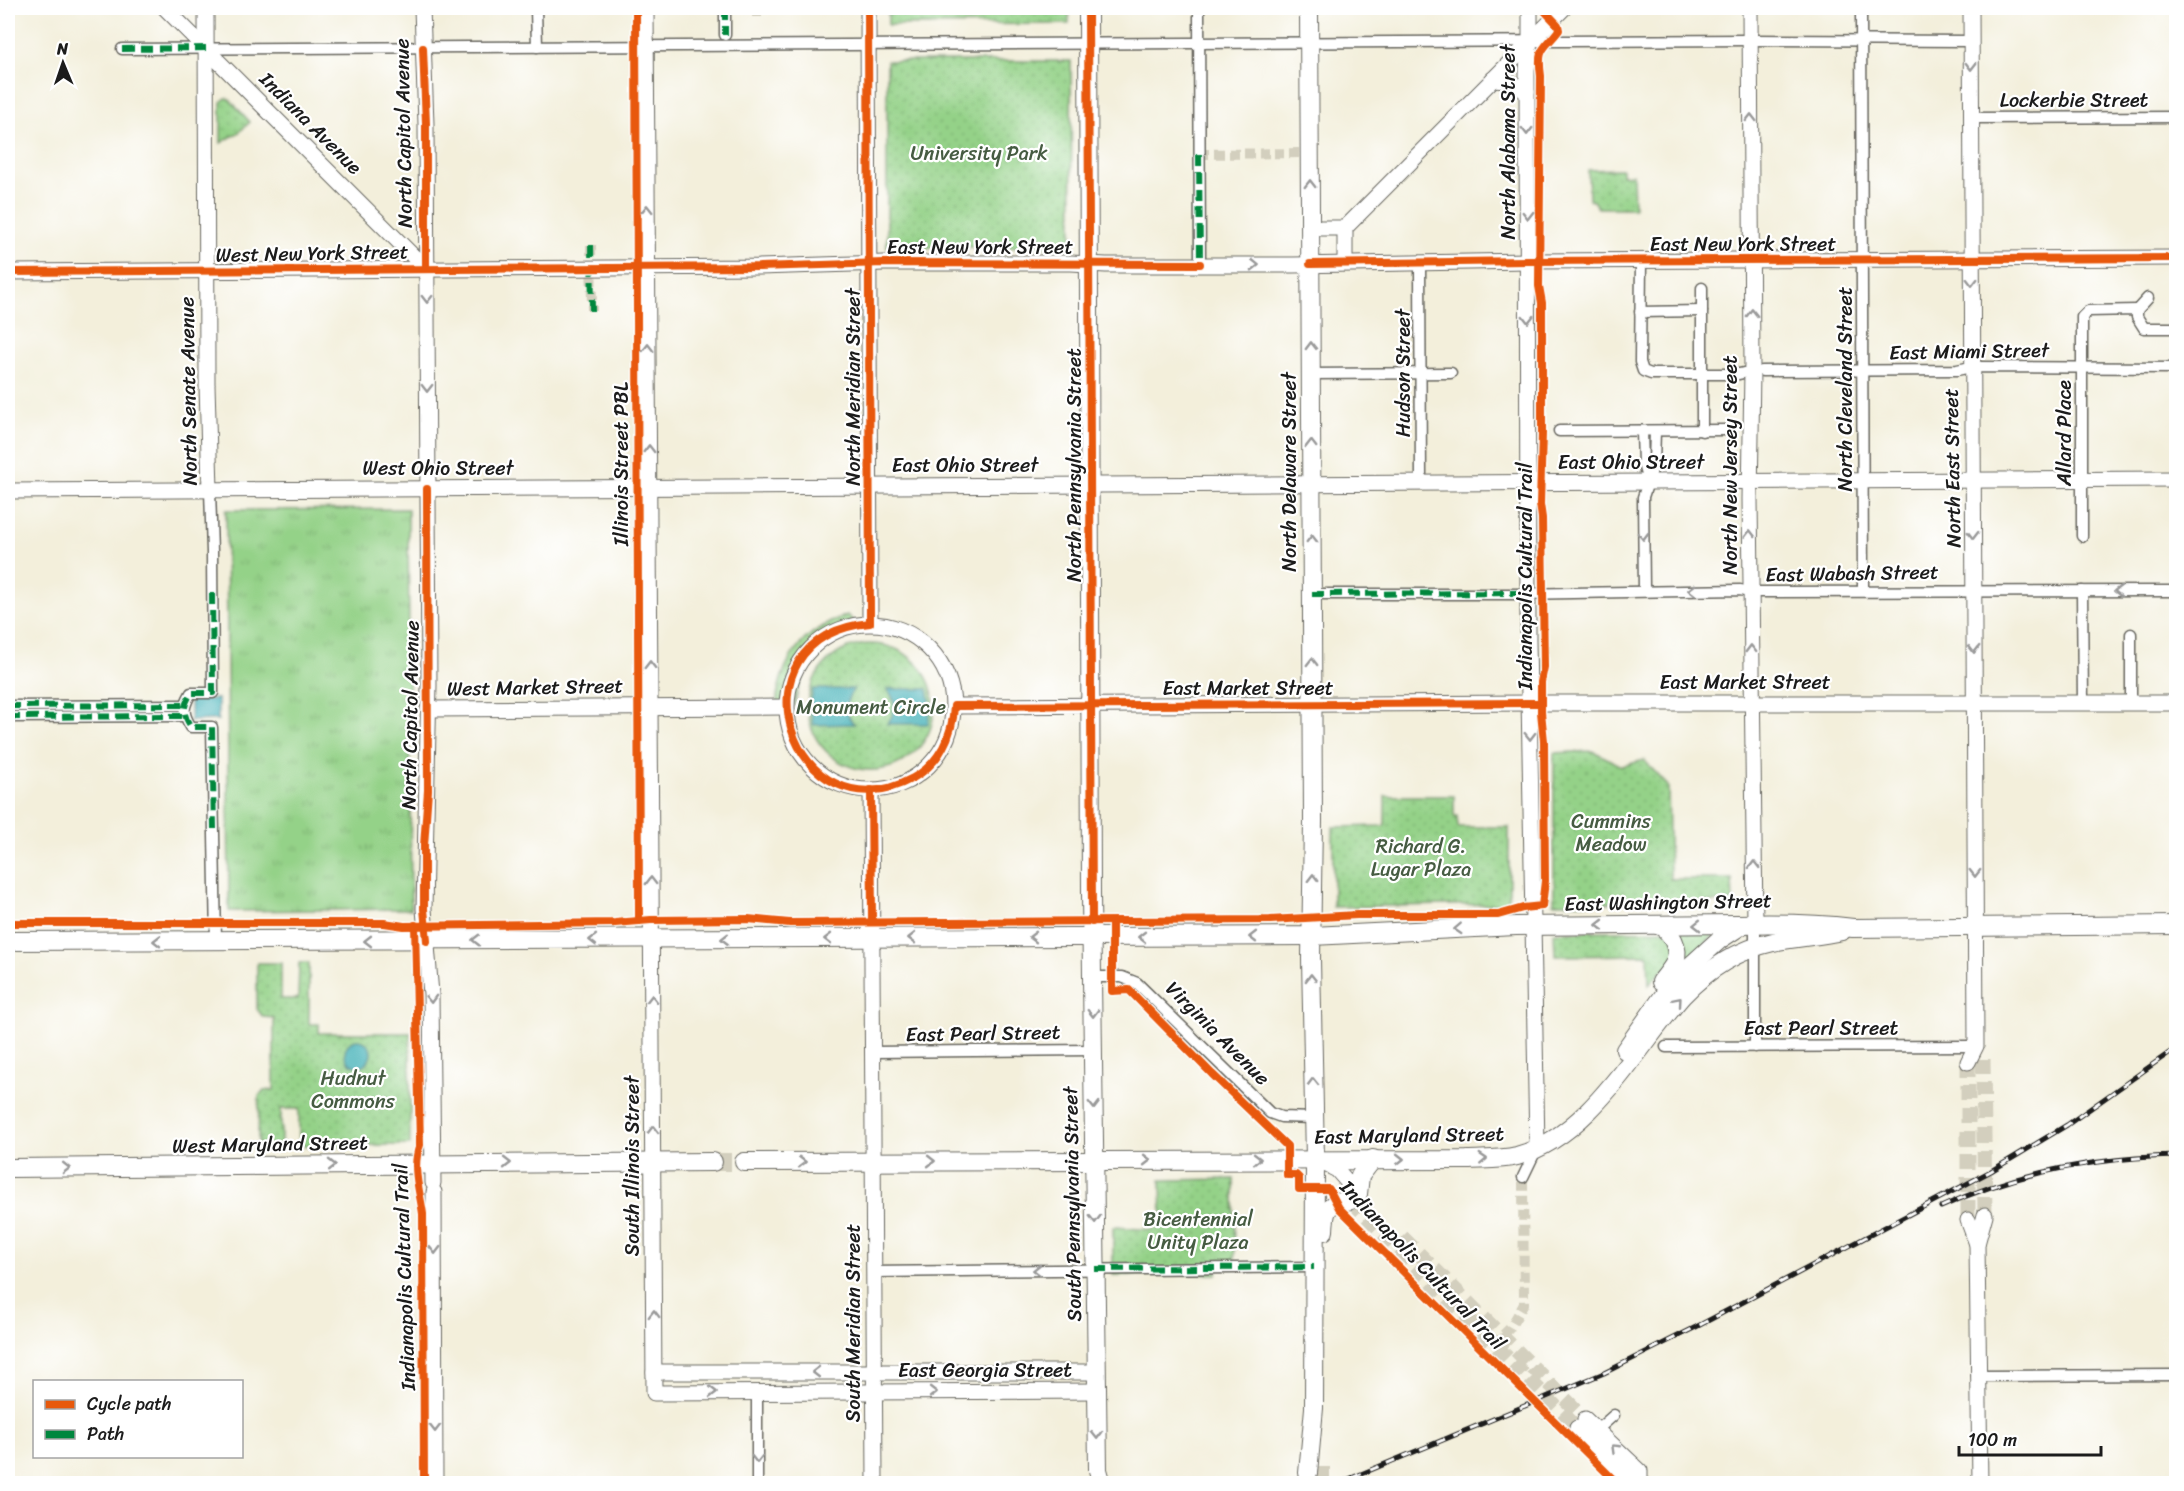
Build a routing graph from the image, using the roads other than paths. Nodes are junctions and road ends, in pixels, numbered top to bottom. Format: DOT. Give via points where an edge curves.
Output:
graph roads {
  1 [pos="165,8"];
  2 [pos="206,8"];
  3 [pos="422,8"];
  4 [pos="536,8"];
  5 [pos="646,8"];
  6 [pos="725,8"];
  7 [pos="868,8"];
  8 [pos="1088,8"];
  9 [pos="1198,8"];
  10 [pos="1309,8"];
  11 [pos="1530,8"];
  12 [pos="1564,8"];
  13 [pos="1750,8"];
  14 [pos="1861,8"];
  15 [pos="1971,8"];
  16 [pos="725,35"];
  17 [pos="1750,40"];
  18 [pos="1861,40"];
  19 [pos="1530,41"];
  20 [pos="1971,41"];
  21 [pos="1199,43"];
  22 [pos="1309,43"];
  23 [pos="1088,44"];
  24 [pos="869,45"];
  25 [pos="646,46"];
  26 [pos="537,47"];
  27 [pos="206,48"];
  28 [pos="423,48"];
  29 [pos="122,49"];
  30 [pos="1492,79"];
  31 [pos="1527,92"];
  32 [pos="2176,117"];
  33 [pos="1971,118"];
  34 [pos="1310,228"];
  35 [pos="1345,228"];
  36 [pos="2176,258"];
  37 [pos="1972,259"];
  38 [pos="1751,260"];
  39 [pos="1862,260"];
  40 [pos="1528,261"];
  41 [pos="1641,261"];
  42 [pos="1420,262"];
  43 [pos="1089,263"];
  44 [pos="1345,263"];
  45 [pos="1200,264"];
  46 [pos="1310,264"];
  47 [pos="869,265"];
  48 [pos="648,267"];
  49 [pos="426,269"];
  50 [pos="206,271"];
  51 [pos="8,272"];
  52 [pos="1702,288"];
  53 [pos="2148,298"];
  54 [pos="2137,310"];
  55 [pos="1702,311"];
  56 [pos="1640,312"];
  57 [pos="2176,328"];
  58 [pos="1971,367"];
  59 [pos="2082,367"];
  60 [pos="2176,368"];
  61 [pos="1757,371"];
  62 [pos="1862,371"];
  63 [pos="1420,373"];
  64 [pos="1451,373"];
  65 [pos="1311,374"];
  66 [pos="1702,374"];
  67 [pos="1702,430"];
  68 [pos="1728,430"];
  69 [pos="1559,431"];
  70 [pos="1642,431"];
  71 [pos="1655,431"];
  72 [pos="2082,479"];
  73 [pos="1973,480"];
  74 [pos="2176,480"];
  75 [pos="1863,481"];
  76 [pos="1528,482"];
  77 [pos="1750,482"];
  78 [pos="1421,483"];
  79 [pos="1648,483"];
  80 [pos="1311,484"];
  81 [pos="869,486"];
  82 [pos="1090,486"];
  83 [pos="649,488"];
  84 [pos="427,489"];
  85 [pos="210,490"];
  86 [pos="9,491"];
  87 [pos="2082,536"];
  88 [pos="1644,590"];
  89 [pos="1974,590"];
  90 [pos="1863,591"];
  91 [pos="2082,591"];
  92 [pos="2176,591"];
  93 [pos="1750,592"];
  94 [pos="1528,593"];
  95 [pos="1312,594"];
  96 [pos="870,623"];
  97 [pos="2131,634"];
  98 [pos="1530,703"];
  99 [pos="1752,703"];
  100 [pos="1974,703"];
  101 [pos="2084,703"];
  102 [pos="2131,703"];
  103 [pos="2176,703"];
  104 [pos="1312,704"];
  105 [pos="8,706"];
  106 [pos="954,706"];
  107 [pos="1092,706"];
  108 [pos="651,707"];
  109 [pos="786,707"];
  110 [pos="428,709"];
  111 [pos="184,711"];
  112 [pos="8,717"];
  113 [pos="871,790"];
  114 [pos="1755,923"];
  115 [pos="1658,925"];
  116 [pos="1532,926"];
  117 [pos="2176,926"];
  118 [pos="1852,928"];
  119 [pos="1977,928"];
  120 [pos="1312,936"];
  121 [pos="1092,937"];
  122 [pos="652,939"];
  123 [pos="872,939"];
  124 [pos="8,941"];
  125 [pos="216,941"];
  126 [pos="427,941"];
  127 [pos="1755,947"];
  128 [pos="1092,977"];
  129 [pos="1666,1047"];
  130 [pos="1755,1047"];
  131 [pos="1093,1050"];
  132 [pos="873,1052"];
  133 [pos="1980,1052"];
  134 [pos="1616,1061"];
  135 [pos="1968,1062"];
  136 [pos="1591,1108"];
  137 [pos="1314,1118"];
  138 [pos="1537,1148"];
  139 [pos="1315,1159"];
  140 [pos="1373,1159"];
  141 [pos="1094,1160"];
  142 [pos="873,1161"];
  143 [pos="653,1162"];
  144 [pos="712,1162"];
  145 [pos="744,1162"];
  146 [pos="433,1164"];
  147 [pos="8,1168"];
  148 [pos="1523,1178"];
  149 [pos="1354,1197"];
  150 [pos="1985,1215"];
  151 [pos="1968,1220"];
  152 [pos="1977,1244"];
  153 [pos="1095,1269"];
  154 [pos="873,1272"];
  155 [pos="1314,1274"];
  156 [pos="1314,1307"];
  157 [pos="654,1372"];
  158 [pos="874,1372"];
  159 [pos="1096,1372"];
  160 [pos="2176,1375"];
  161 [pos="1977,1376"];
  162 [pos="1097,1391"];
  163 [pos="757,1392"];
  164 [pos="874,1392"];
  165 [pos="654,1393"];
  166 [pos="1614,1415"];
  167 [pos="1597,1430"];
  168 [pos="1314,1470"];
  169 [pos="1097,1479"];
  170 [pos="1641,1482"];
  171 [pos="435,1484"];
  172 [pos="757,1484"];
  173 [pos="875,1484"];
  174 [pos="1980,1484"];
  1 -- 27 [label="main road, Indiana Avenue"];
  2 -- 27 [label="main road, North Senate Avenue"];
  3 -- 28 [label="main road, North Capitol Avenue"];
  4 -- 26 [label="street"];
  5 -- 25 [label="main road, South Illinois Street"];
  6 -- 16 [label="street"];
  7 -- 24 [label="main road, North Meridian Street"];
  8 -- 23 [label="main road, North Pennsylvania Street"];
  9 -- 21 [label="street"];
  10 -- 22 [label="main road, North Delaware Street"];
  11 -- 19 [label="main road, North Alabama Street"];
  12 -- 19 [label="main road"];
  13 -- 17 [label="main road, North New Jersey Street"];
  14 -- 18 [label="street, North Cleveland Street"];
  15 -- 20 [label="main road, North East Street"];
  17 -- 18 [label="street"];
  17 -- 19 [label="street"];
  38 -- 17 [label="main road, North New Jersey Street, one-way"];
  18 -- 20 [label="street"];
  18 -- 39 [label="street, North Cleveland Street"];
  19 -- 22 [label="street"];
  19 -- 30 [label="main road"];
  19 -- 31 [label="main road, North Alabama Street"];
  20 -- 33 [label="main road, North East Street, one-way"];
  21 -- 22 [label="street"];
  21 -- 23 [label="street"];
  21 -- 45 [label="street"];
  34 -- 22 [label="main road, North Delaware Street, one-way"];
  23 -- 24 [label="street"];
  23 -- 43 [label="main road, North Pennsylvania Street"];
  24 -- 25 [label="street"];
  24 -- 47 [label="main road, North Meridian Street"];
  25 -- 26 [label="street"];
  48 -- 25 [label="main road, South Illinois Street, one-way"];
  26 -- 28 [label="street"];
  27 -- 28 [label="street"];
  27 -- 29 [label="street"];
  27 -- 49 [label="main road, Indiana Avenue"];
  27 -- 50 [label="main road, North Senate Avenue"];
  28 -- 49 [label="main road, North Capitol Avenue"];
  30 -- 31 [label="main road" via="1507,80"];
  30 -- 35 [label="main road"];
  31 -- 40 [label="main road, North Alabama Street, one-way"];
  32 -- 33 [label="street, Lockerbie Street"];
  33 -- 37 [label="main road, North East Street"];
  34 -- 35 [label="main road"];
  34 -- 46 [label="main road, North Delaware Street"];
  35 -- 44 [label="main road"];
  36 -- 37 [label="main road, East New York Street"];
  37 -- 39 [label="main road, East New York Street"];
  37 -- 58 [label="main road, North East Street, one-way"];
  38 -- 39 [label="main road, East New York Street"];
  38 -- 41 [label="main road, East New York Street"];
  61 -- 38 [label="main road, North New Jersey Street, one-way"];
  39 -- 62 [label="street, North Cleveland Street"];
  40 -- 41 [label="main road, East New York Street"];
  40 -- 42 [label="main road, East New York Street"];
  40 -- 76 [label="main road, North Alabama Street, one-way"];
  41 -- 56 [label="street"];
  42 -- 44 [label="main road, East New York Street"];
  42 -- 63 [label="street, Hudson Street"];
  43 -- 45 [label="main road, East New York Street"];
  43 -- 47 [label="main road, East New York Street"];
  43 -- 82 [label="main road, North Pennsylvania Street"];
  44 -- 46 [label="main road, East New York Street"];
  45 -- 46 [label="main road, East New York Street, one-way"];
  65 -- 46 [label="main road, North Delaware Street, one-way"];
  47 -- 48 [label="main road, West New York Street"];
  47 -- 81 [label="main road, North Meridian Street"];
  48 -- 49 [label="main road, West New York Street"];
  83 -- 48 [label="main road, South Illinois Street, one-way"];
  49 -- 50 [label="main road, West New York Street"];
  49 -- 84 [label="main road, North Capitol Avenue, one-way"];
  50 -- 51 [label="main road, West New York Street"];
  50 -- 85 [label="main road, North Senate Avenue"];
  52 -- 55 [label="street"];
  53 -- 54 [label="street"];
  54 -- 57 [label="street" via="2144,328"];
  54 -- 59 [label="street, Allard Place" via="2088,311 2082,317"];
  55 -- 56 [label="street"];
  55 -- 66 [label="street"];
  56 -- 66 [label="street, East Miami Street" via="1643,371"];
  58 -- 59 [label="street, East Miami Street"];
  58 -- 62 [label="street, East Miami Street"];
  58 -- 73 [label="main road, North East Street"];
  59 -- 60 [label="street, East Miami Street"];
  59 -- 72 [label="street, Allard Place"];
  61 -- 62 [label="street, East Miami Street"];
  61 -- 66 [label="street, East Miami Street"];
  61 -- 77 [label="main road, North New Jersey Street"];
  62 -- 75 [label="street, North Cleveland Street"];
  63 -- 64 [label="street"];
  63 -- 65 [label="street"];
  63 -- 78 [label="street, Hudson Street"];
  80 -- 65 [label="main road, North Delaware Street, one-way"];
  66 -- 67 [label="street"];
  67 -- 68 [label="street"];
  67 -- 71 [label="street"];
  69 -- 70 [label="street"];
  70 -- 71 [label="street"];
  70 -- 79 [label="street" via="1642,464"];
  71 -- 79 [label="street" via="1654,464"];
  72 -- 73 [label="main road, East Ohio Street"];
  72 -- 74 [label="main road, East Ohio Street"];
  72 -- 87 [label="street, Allard Place"];
  73 -- 75 [label="main road, East Ohio Street"];
  73 -- 89 [label="main road, North East Street, one-way"];
  75 -- 77 [label="main road, East Ohio Street"];
  75 -- 90 [label="street, North Cleveland Street"];
  76 -- 78 [label="main road, East Ohio Street"];
  76 -- 79 [label="main road, East Ohio Street"];
  76 -- 94 [label="main road, North Alabama Street"];
  77 -- 79 [label="main road, East Ohio Street"];
  93 -- 77 [label="main road, North New Jersey Street, one-way"];
  78 -- 80 [label="main road, East Ohio Street"];
  79 -- 88 [label="street, one-way" via="1642,497"];
  80 -- 82 [label="main road, East Ohio Street"];
  95 -- 80 [label="main road, North Delaware Street, one-way"];
  81 -- 82 [label="main road, East Ohio Street"];
  81 -- 83 [label="main road, West Ohio Street"];
  81 -- 96 [label="main road, North Meridian Street"];
  82 -- 107 [label="main road, North Pennsylvania Street"];
  83 -- 84 [label="main road, West Ohio Street"];
  108 -- 83 [label="main road, South Illinois Street, one-way"];
  84 -- 85 [label="main road, West Ohio Street"];
  84 -- 110 [label="main road, North Capitol Avenue"];
  85 -- 86 [label="main road, West Ohio Street"];
  85 -- 111 [label="street, North Senate Avenue" via="213,693 191,693"];
  93 -- 88 [label="street, East Wabash Street, one-way"];
  88 -- 94 [label="street, East Wabash Street"];
  89 -- 90 [label="street, East Wabash Street"];
  89 -- 91 [label="street, East Wabash Street"];
  89 -- 100 [label="main road, North East Street, one-way"];
  90 -- 93 [label="street, East Wabash Street"];
  92 -- 91 [label="street, East Wabash Street, one-way"];
  91 -- 101 [label="street"];
  99 -- 93 [label="main road, North New Jersey Street, one-way"];
  94 -- 95 [label="street, East Wabash Street"];
  94 -- 98 [label="main road, North Alabama Street"];
  104 -- 95 [label="main road, North Delaware Street, one-way"];
  96 -- 106 [label="main road" via="903,629 930,648 948,675"];
  96 -- 109 [label="main road" via="829,634 806,653 792,677"];
  97 -- 102 [label="street"];
  98 -- 99 [label="main road, East Market Street"];
  98 -- 104 [label="main road, East Market Street"];
  98 -- 116 [label="main road, North Alabama Street, one-way"];
  99 -- 100 [label="main road, East Market Street"];
  114 -- 99 [label="main road, North New Jersey Street, one-way"];
  100 -- 101 [label="main road, East Market Street"];
  100 -- 119 [label="main road, North East Street, one-way"];
  101 -- 102 [label="main road, East Market Street"];
  102 -- 103 [label="main road, East Market Street"];
  104 -- 107 [label="main road, East Market Street"];
  120 -- 104 [label="main road, North Delaware Street, one-way"];
  105 -- 111 [label="street"];
  106 -- 107 [label="main road, East Market Street"];
  106 -- 113 [label="main road" via="948,738 929,766 901,784"];
  107 -- 121 [label="main road, North Pennsylvania Street"];
  108 -- 109 [label="main road, West Market Street"];
  108 -- 110 [label="main road, West Market Street"];
  122 -- 108 [label="main road, South Illinois Street, one-way"];
  109 -- 113 [label="main road" via="793,739 811,766 839,784"];
  110 -- 126 [label="main road, North Capitol Avenue" via="424,846"];
  111 -- 112 [label="street"];
  111 -- 125 [label="street" via="191,727 212,727"];
  113 -- 123 [label="main road"];
  114 -- 115 [label="main road, East Washington Street, one-way"];
  114 -- 118 [label="main road, East Washington Street"];
  114 -- 127 [label="street"];
  114 -- 134 [label="main road" via="1740,925 1728,933 1674,981"];
  115 -- 116 [label="main road, East Washington Street, one-way"];
  115 -- 134 [label="main road" via="1674,941 1676,960 1649,997"];
  116 -- 120 [label="main road, East Washington Street, one-way"];
  116 -- 138 [label="main road, North Alabama Street"];
  117 -- 119 [label="main road, East Washington Street"];
  118 -- 119 [label="main road, East Washington Street"];
  118 -- 127 [label="main road, East Washington Street"];
  119 -- 133 [label="main road, North East Street"];
  120 -- 121 [label="main road, East Washington Street, one-way"];
  137 -- 120 [label="main road, North Delaware Street, one-way"];
  121 -- 123 [label="main road, East Washington Street, one-way"];
  121 -- 128 [label="main road, South Pennsylvania Street"];
  123 -- 122 [label="main road, East Washington Street, one-way"];
  122 -- 126 [label="main road, East Washington Street, one-way"];
  143 -- 122 [label="main road, South Illinois Street, one-way"];
  123 -- 132 [label="main road"];
  125 -- 124 [label="main road, East Washington Street, one-way"];
  126 -- 125 [label="main road, East Washington Street, one-way"];
  126 -- 146 [label="main road, North Capitol Avenue, one-way"];
  127 -- 130 [label="street"];
  136 -- 127 [label="main road, East Maryland Street, one-way" via="1690,987 1722,963"];
  128 -- 131 [label="main road, South Pennsylvania Street, one-way"];
  128 -- 137 [label="street, Virginia Avenue" via="1122,977 1137,983 1270,1113"];
  129 -- 130 [label="street, East Pearl Street"];
  130 -- 133 [label="street, East Pearl Street"];
  131 -- 132 [label="street, East Pearl Street"];
  131 -- 141 [label="main road, South Pennsylvania Street, one-way"];
  132 -- 142 [label="main road"];
  133 -- 135 [label="main road"];
  134 -- 136 [label="main road"];
  136 -- 138 [label="main road, East Maryland Street"];
  137 -- 139 [label="main road, North Delaware Street"];
  140 -- 138 [label="main road, East Maryland Street, one-way" via="1484,1159"];
  138 -- 148 [label="street"];
  139 -- 140 [label="main road, East Maryland Street"];
  141 -- 139 [label="main road, East Maryland Street, one-way"];
  139 -- 149 [label="main road" via="1336,1170"];
  139 -- 155 [label="main road, North Delaware Street"];
  140 -- 149 [label="main road" via="1359,1178"];
  142 -- 141 [label="main road, East Maryland Street, one-way"];
  141 -- 153 [label="main road, South Pennsylvania Street, one-way"];
  145 -- 142 [label="main road, one-way"];
  142 -- 154 [label="main road, South Meridian Street"];
  143 -- 144 [label="main road, West Maryland Street"];
  146 -- 143 [label="main road, West Maryland Street, one-way"];
  157 -- 143 [label="main road, South Illinois Street, one-way"];
  147 -- 146 [label="main road, West Maryland Street, one-way"];
  146 -- 171 [label="main road, North Capitol Avenue, one-way"];
  149 -- 156 [label="main road" via="1325,1212 1323,1256"];
  150 -- 152 [label="main road"];
  151 -- 152 [label="main road"];
  152 -- 161 [label="main road"];
  153 -- 154 [label="street, one-way"];
  153 -- 155 [label="street"];
  153 -- 159 [label="main road, South Pennsylvania Street"];
  154 -- 158 [label="main road, South Meridian Street"];
  155 -- 156 [label="main road, North Delaware Street"];
  156 -- 168 [label="main road" via="1314,1408 1320,1446"];
  158 -- 157 [label="main road, East Georgia Street, one-way"];
  157 -- 165 [label="main road, South Illinois Street"];
  158 -- 159 [label="main road, East Georgia Street"];
  158 -- 164 [label="main road, South Meridian Street"];
  159 -- 162 [label="main road, South Pennsylvania Street"];
  160 -- 161 [label="street"];
  161 -- 174 [label="main road"];
  164 -- 162 [label="main road, East Georgia Street, one-way"];
  162 -- 169 [label="main road, South Pennsylvania Street, one-way"];
  163 -- 164 [label="main road, East Georgia Street"];
  165 -- 163 [label="main road, East Georgia Street, one-way"];
  163 -- 172 [label="street, one-way"];
  164 -- 173 [label="main road, South Meridian Street"];
  166 -- 167 [label="street"];
  170 -- 167 [label="main road, one-way" via="1640,1472"];
  167 -- 170 [label="main road" via="1581,1423 1631,1481"];
}
